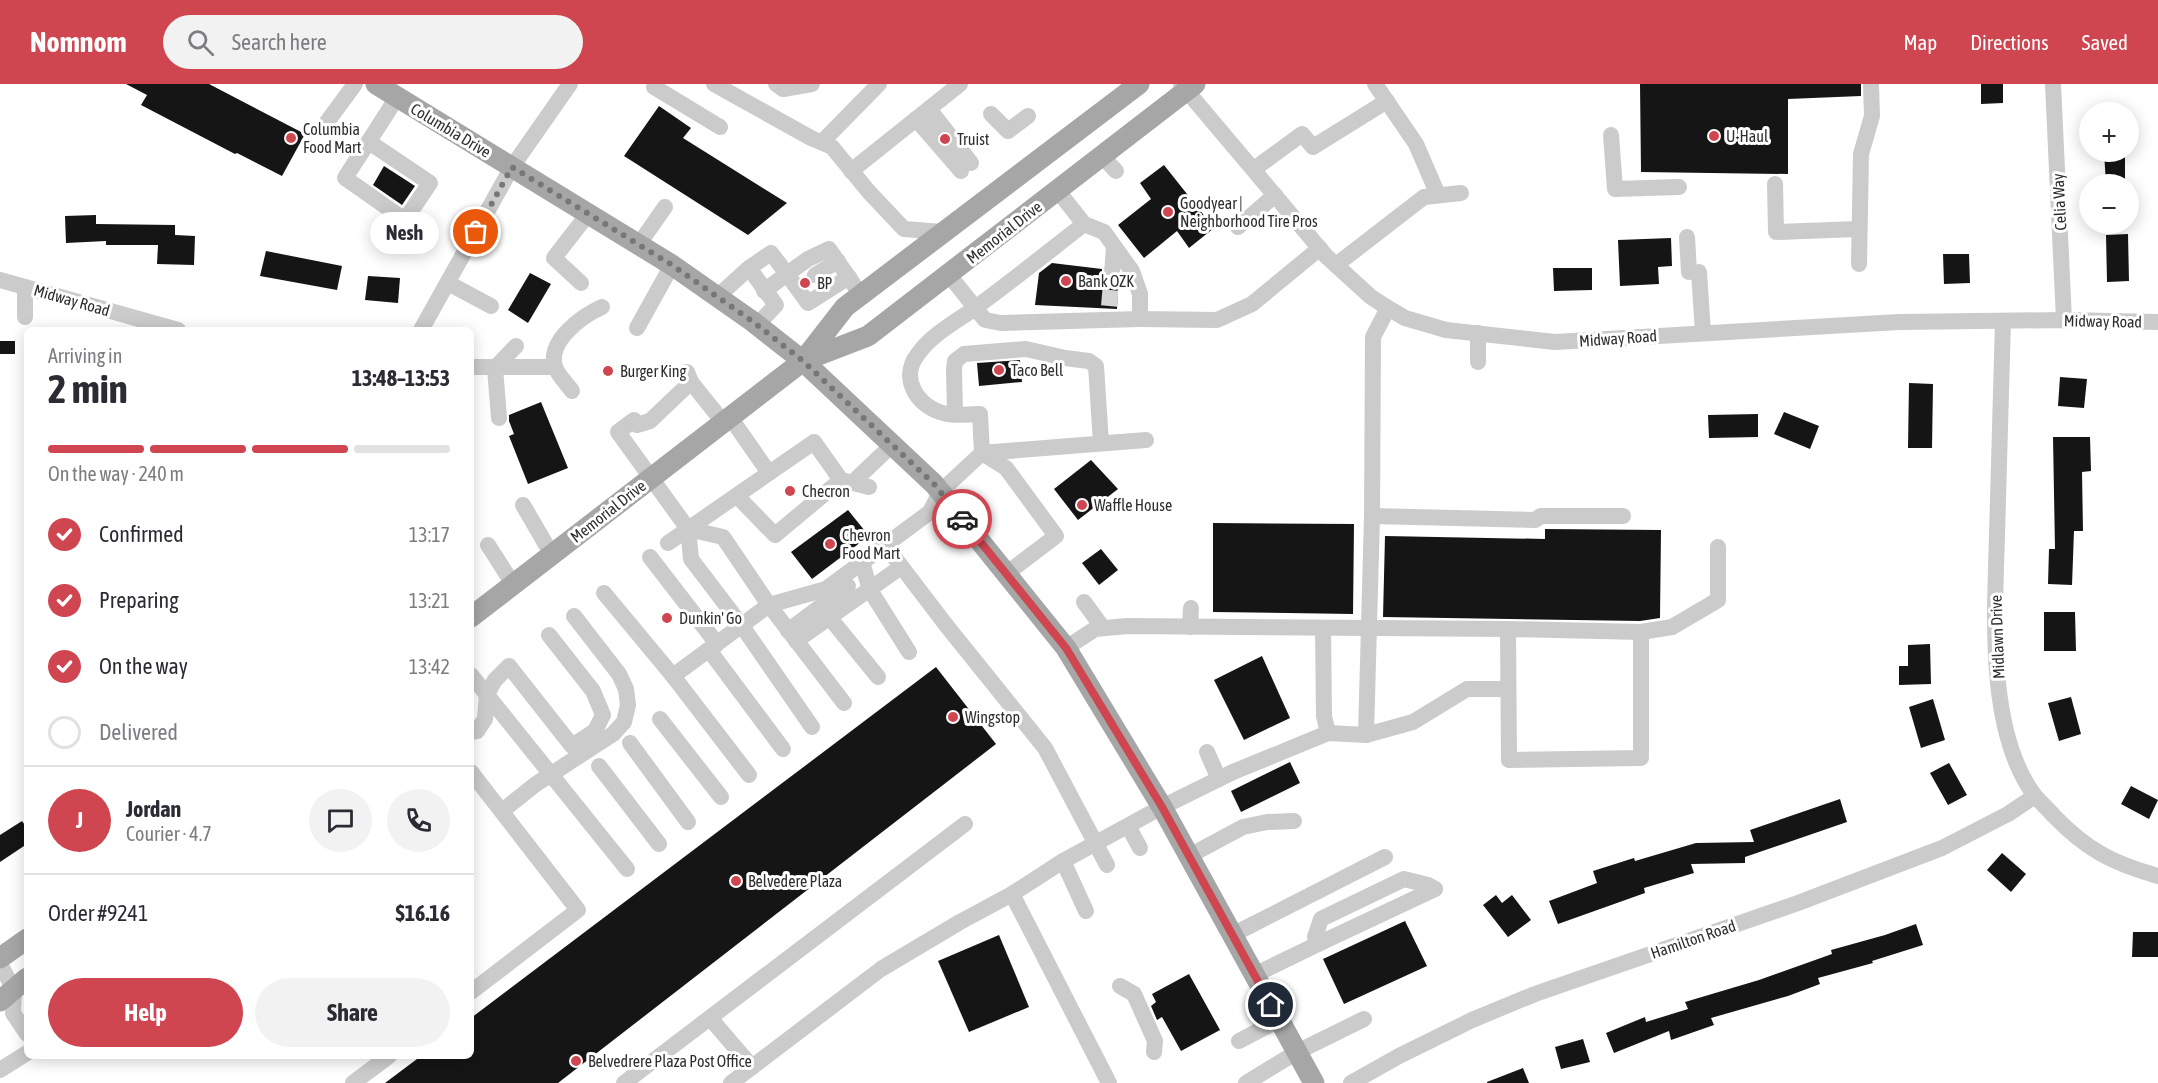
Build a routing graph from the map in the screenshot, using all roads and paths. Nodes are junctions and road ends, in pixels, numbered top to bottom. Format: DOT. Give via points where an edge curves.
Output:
graph roads {
  1 [pos="355,84"];
  2 [pos="376,84"];
  3 [pos="570,84"];
  4 [pos="714,84"];
  5 [pos="776,84"];
  6 [pos="812,84"];
  7 [pos="879,84"];
  8 [pos="1139,84"];
  9 [pos="1375,84"];
  10 [pos="1871,84"];
  11 [pos="2054,84"];
  12 [pos="964,85"];
  13 [pos="1188,86"];
  14 [pos="654,87"];
  15 [pos="397,97"];
  16 [pos="1387,101"];
  17 [pos="925,111"];
  18 [pos="991,114"];
  19 [pos="1028,116"];
  20 [pos="327,122"];
  21 [pos="720,127"];
  22 [pos="1611,135"];
  23 [pos="369,142"];
  24 [pos="822,142"];
  25 [pos="512,167"];
  26 [pos="1254,169"];
  27 [pos="851,171"];
  28 [pos="1775,184"];
  29 [pos="1679,187"];
  30 [pos="1058,191"];
  31 [pos="1461,193"];
  32 [pos="1275,195"];
  33 [pos="1438,195"];
  34 [pos="665,207"];
  35 [pos="588,214"];
  36 [pos="1084,224"];
  37 [pos="1238,227"];
  38 [pos="1858,229"];
  39 [pos="943,232"];
  40 [pos="1687,237"];
  41 [pos="639,244"];
  42 [pos="1114,246"];
  43 [pos="1320,248"];
  44 [pos="838,261"];
  45 [pos="1859,264"];
  46 [pos="672,265"];
  47 [pos="1336,265"];
  48 [pos="749,268"];
  49 [pos="1112,273"];
  50 [pos="815,275"];
  51 [pos="949,275"];
  52 [pos="849,277"];
  53 [pos="0,279"];
  54 [pos="794,282"];
  55 [pos="448,283"];
  56 [pos="581,283"];
  57 [pos="25,286"];
  58 [pos="764,291"];
  59 [pos="861,295"];
  60 [pos="717,297"];
  61 [pos="491,306"];
  62 [pos="602,307"];
  63 [pos="975,308"];
  64 [pos="1388,308"];
  65 [pos="25,317"];
  66 [pos="1140,319"];
  67 [pos="2064,320"];
  68 [pos="2003,321"];
  69 [pos="2158,322"];
  70 [pos="757,325"];
  71 [pos="168,327"];
  72 [pos="423,327"];
  73 [pos="637,327"];
  74 [pos="1478,333"];
  75 [pos="1703,333"];
  76 [pos="516,346"];
  77 [pos="803,361"];
  78 [pos="1478,362"];
  79 [pos="474,367"];
  80 [pos="555,367"];
  81 [pos="495,368"];
  82 [pos="572,391"];
  83 [pos="956,414"];
  84 [pos="499,418"];
  85 [pos="727,420"];
  86 [pos="1146,440"];
  87 [pos="1101,443"];
  88 [pos="892,445"];
  89 [pos="982,453"];
  90 [pos="769,473"];
  91 [pos="652,477"];
  92 [pos="846,482"];
  93 [pos="869,487"];
  94 [pos="940,492"];
  95 [pos="737,496"];
  96 [pos="523,505"];
  97 [pos="1372,516"];
  98 [pos="1623,516"];
  99 [pos="688,528"];
  100 [pos="668,543"];
  101 [pos="488,545"];
  102 [pos="885,545"];
  103 [pos="1718,547"];
  104 [pos="552,555"];
  105 [pos="650,557"];
  106 [pos="864,567"];
  107 [pos="901,567"];
  108 [pos="1006,574"];
  109 [pos="513,584"];
  110 [pos="870,590"];
  111 [pos="604,593"];
  112 [pos="1084,602"];
  113 [pos="769,605"];
  114 [pos="1191,608"];
  115 [pos="474,611"];
  116 [pos="574,616"];
  117 [pos="830,618"];
  118 [pos="742,626"];
  119 [pos="1190,627"];
  120 [pos="1103,628"];
  121 [pos="1323,628"];
  122 [pos="1369,628"];
  123 [pos="1508,629"];
  124 [pos="1641,632"];
  125 [pos="549,635"];
  126 [pos="792,636"];
  127 [pos="712,647"];
  128 [pos="1066,648"];
  129 [pos="909,652"];
  130 [pos="673,676"];
  131 [pos="878,677"];
  132 [pos="474,679"];
  133 [pos="1508,689"];
  134 [pos="487,694"];
  135 [pos="844,703"];
  136 [pos="660,719"];
  137 [pos="812,728"];
  138 [pos="474,732"];
  139 [pos="1328,733"];
  140 [pos="1366,735"];
  141 [pos="630,743"];
  142 [pos="576,750"];
  143 [pos="783,750"];
  144 [pos="1207,752"];
  145 [pos="599,766"];
  146 [pos="551,774"];
  147 [pos="474,775"];
  148 [pos="750,775"];
  149 [pos="1219,779"];
  150 [pos="2035,796"];
  151 [pos="721,797"];
  152 [pos="1162,807"];
  153 [pos="502,811"];
  154 [pos="1294,821"];
  155 [pos="688,822"];
  156 [pos="965,824"];
  157 [pos="1128,826"];
  158 [pos="1096,843"];
  159 [pos="658,844"];
  160 [pos="1140,848"];
  161 [pos="1189,856"];
  162 [pos="1385,857"];
  163 [pos="1063,861"];
  164 [pos="1107,865"];
  165 [pos="627,869"];
  166 [pos="2158,876"];
  167 [pos="1431,887"];
  168 [pos="1012,894"];
  169 [pos="1086,911"];
  170 [pos="1232,935"];
  171 [pos="24,941"];
  172 [pos="0,958"];
  173 [pos="0,964"];
  174 [pos="1254,975"];
  175 [pos="1120,986"];
  176 [pos="17,990"];
  177 [pos="474,990"];
  178 [pos="710,1018"];
  179 [pos="1364,1019"];
  180 [pos="1279,1020"];
  181 [pos="24,1030"];
  182 [pos="1239,1041"];
  183 [pos="1154,1052"];
  184 [pos="1297,1053"];
  185 [pos="24,1055"];
  186 [pos="385,1059"];
  187 [pos="752,1067"];
  188 [pos="0,1070"];
  189 [pos="353,1083"];
  190 [pos="624,1083"];
  191 [pos="731,1083"];
  192 [pos="1109,1083"];
  193 [pos="1246,1083"];
  194 [pos="1314,1083"];
  195 [pos="1351,1083"];
  1 -- 20 [label="street"];
  2 -- 15 [label="main road, Columbia Drive"];
  3 -- 25 [label="street"];
  4 -- 24 [label="street"];
  5 -- 6 [label="street" via="783,89"];
  7 -- 24 [label="street"];
  8 -- 39 [label="main road, Memorial Drive"];
  9 -- 16 [label="street"];
  10 -- 38 [label="street" via="1872,116 1861,153"];
  11 -- 67 [label="street, Celia Way"];
  12 -- 17 [label="street"];
  13 -- 26 [label="street, Midway Road"];
  13 -- 30 [label="main road, Memorial Drive" via="1109,163"];
  14 -- 21 [label="street"];
  15 -- 23 [label="street"];
  15 -- 25 [label="main road, Columbia Drive"];
  16 -- 26 [label="street" via="1313,147 1302,134"];
  16 -- 33 [label="street" via="1416,144"];
  17 -- 17 [label="street" via="969,165"];
  17 -- 27 [label="street"];
  18 -- 19 [label="street" via="1008,131"];
  22 -- 29 [label="street" via="1615,189"];
  23 -- 23 [label="street" via="345,178 405,220 430,183"];
  24 -- 27 [label="street" via="832,147"];
  25 -- 35 [label="main road, Columbia Drive"];
  25 -- 55 [label="street"];
  26 -- 32 [label="street, Midway Road"];
  27 -- 39 [label="street" via="904,229"];
  28 -- 38 [label="street" via="1776,232"];
  30 -- 36 [label="street"];
  30 -- 51 [label="main road, Memorial Drive"];
  31 -- 33 [label="street"];
  32 -- 37 [label="street"];
  32 -- 43 [label="street, Midway Road"];
  33 -- 47 [label="street" via="1424,197"];
  34 -- 41 [label="street"];
  35 -- 41 [label="main road, Columbia Drive"];
  35 -- 56 [label="street" via="554,258"];
  36 -- 42 [label="street" via="1104,232"];
  36 -- 63 [label="street"];
  38 -- 45 [label="street"];
  39 -- 59 [label="main road, Memorial Drive"];
  40 -- 75 [label="street"];
  41 -- 46 [label="main road, Columbia Drive"];
  42 -- 49 [label="street"];
  42 -- 66 [label="street" via="1132,271 1140,294"];
  43 -- 47 [label="street, Midway Road"];
  43 -- 66 [label="street" via="1252,304 1217,320"];
  44 -- 50 [label="street"];
  44 -- 52 [label="street"];
  44 -- 54 [label="street" via="829,249 808,259"];
  46 -- 60 [label="main road, Columbia Drive"];
  46 -- 73 [label="street"];
  47 -- 64 [label="street, Midway Road"];
  48 -- 54 [label="street" via="771,253"];
  48 -- 58 [label="street"];
  48 -- 60 [label="street"];
  51 -- 63 [label="street"];
  51 -- 77 [label="main road, Memorial Drive" via="868,336"];
  52 -- 54 [label="street" via="808,303"];
  52 -- 59 [label="street"];
  53 -- 57 [label="street, Midway Road"];
  54 -- 58 [label="street"];
  55 -- 61 [label="street"];
  55 -- 72 [label="street"];
  57 -- 65 [label="street"];
  57 -- 71 [label="street, Midway Road"];
  58 -- 70 [label="street" via="776,305"];
  59 -- 77 [label="main road, Memorial Drive" via="845,308"];
  60 -- 70 [label="main road, Columbia Drive"];
  62 -- 80 [label="street" via="585,315 565,335 555,349"];
  63 -- 66 [label="street" via="985,320 1001,323 1109,313"];
  63 -- 83 [label="street" via="918,353 910,369 911,385 925,404"];
  64 -- 74 [label="street, Midway Road" via="1405,318 1446,330"];
  64 -- 97 [label="street" via="1373,337"];
  67 -- 68 [label="street, Midway Road"];
  67 -- 69 [label="street, Midway Road"];
  68 -- 75 [label="street, Midway Road" via="1899,322"];
  68 -- 150 [label="street, Midlawn Drive" via="1995,617 1999,700 2022,774"];
  70 -- 77 [label="main road, Columbia Drive"];
  74 -- 75 [label="street, Midway Road" via="1555,342"];
  74 -- 78 [label="street"];
  76 -- 81 [label="street"];
  77 -- 85 [label="main road, Memorial Drive"];
  77 -- 88 [label="main road, Columbia Drive"];
  79 -- 81 [label="street"];
  80 -- 81 [label="street"];
  80 -- 82 [label="street"];
  81 -- 84 [label="street"];
  83 -- 87 [label="street" via="954,369 964,354 1026,349 1089,361 1096,366"];
  83 -- 89 [label="street" via="980,414"];
  85 -- 90 [label="street"];
  85 -- 91 [label="main road, Memorial Drive"];
  85 -- 91 [label="street" via="689,377 650,421 638,426 634,420 618,432"];
  86 -- 87 [label="street"];
  87 -- 89 [label="street"];
  88 -- 92 [label="street"];
  88 -- 94 [label="main road, Columbia Drive"];
  89 -- 94 [label="street"];
  89 -- 108 [label="street" via="1006,468 1056,536"];
  90 -- 92 [label="street" via="814,442"];
  90 -- 95 [label="street"];
  91 -- 99 [label="street"];
  91 -- 104 [label="main road, Memorial Drive"];
  92 -- 93 [label="street"];
  92 -- 95 [label="street" via="775,535"];
  94 -- 102 [label="street" via="930,512"];
  94 -- 108 [label="main road, Columbia Drive"];
  95 -- 99 [label="street"];
  96 -- 104 [label="street"];
  97 -- 98 [label="street" via="1535,520 1541,516"];
  97 -- 122 [label="street"];
  99 -- 100 [label="street"];
  99 -- 113 [label="street" via="723,537"];
  99 -- 118 [label="street" via="691,559"];
  101 -- 109 [label="street"];
  102 -- 106 [label="street"];
  102 -- 107 [label="street"];
  103 -- 124 [label="street" via="1718,600 1672,627"];
  104 -- 109 [label="main road, Memorial Drive"];
  105 -- 127 [label="street" via="711,636"];
  106 -- 110 [label="street"];
  106 -- 113 [label="street" via="826,589"];
  106 -- 126 [label="street"];
  107 -- 110 [label="street"];
  107 -- 158 [label="street" via="1045,748"];
  108 -- 128 [label="main road, Columbia Drive"];
  109 -- 115 [label="main road, Memorial Drive"];
  110 -- 117 [label="street"];
  110 -- 129 [label="street"];
  111 -- 130 [label="street"];
  112 -- 120 [label="street"];
  113 -- 118 [label="street"];
  113 -- 126 [label="street"];
  114 -- 119 [label="street"];
  116 -- 142 [label="street" via="619,674 628,705 624,722 612,734"];
  117 -- 126 [label="street"];
  117 -- 131 [label="street"];
  118 -- 127 [label="street"];
  118 -- 137 [label="street"];
  119 -- 120 [label="street" via="1151,634"];
  119 -- 121 [label="street"];
  120 -- 128 [label="street"];
  121 -- 122 [label="street"];
  121 -- 139 [label="street" via="1324,716"];
  122 -- 123 [label="street"];
  122 -- 140 [label="street"];
  123 -- 124 [label="street"];
  123 -- 133 [label="street"];
  124 -- 133 [label="street" via="1641,758 1509,760"];
  125 -- 142 [label="street" via="593,691 603,716 595,731"];
  126 -- 135 [label="street"];
  127 -- 130 [label="street"];
  127 -- 143 [label="street"];
  128 -- 152 [label="main road, Columbia Drive"];
  130 -- 148 [label="street"];
  132 -- 134 [label="street"];
  133 -- 140 [label="street" via="1467,689 1413,722"];
  134 -- 138 [label="street" via="485,719"];
  134 -- 142 [label="street" via="509,666"];
  134 -- 146 [label="street"];
  136 -- 151 [label="street"];
  139 -- 140 [label="street"];
  139 -- 149 [label="street"];
  141 -- 155 [label="street"];
  142 -- 146 [label="street"];
  144 -- 149 [label="street"];
  145 -- 159 [label="street"];
  146 -- 153 [label="street"];
  146 -- 165 [label="street"];
  147 -- 153 [label="street"];
  149 -- 152 [label="street"];
  150 -- 166 [label="street, Midlawn Drive" via="2090,849 2128,868"];
  150 -- 195 [label="street, Hamilton Road" via="1942,848 1798,903 1535,994 1461,1025"];
  152 -- 157 [label="street"];
  152 -- 161 [label="main road, Columbia Drive"];
  153 -- 177 [label="street" via="578,910"];
  154 -- 161 [label="street" via="1243,827"];
  156 -- 178 [label="street"];
  157 -- 158 [label="street"];
  157 -- 160 [label="street"];
  158 -- 163 [label="street"];
  158 -- 164 [label="street"];
  161 -- 170 [label="main road, Columbia Drive"];
  162 -- 170 [label="street"];
  163 -- 168 [label="street"];
  163 -- 169 [label="street"];
  167 -- 174 [label="street"];
  168 -- 187 [label="street" via="881,969"];
  168 -- 192 [label="street"];
  170 -- 174 [label="main road, Columbia Drive"];
  171 -- 172 [label="main road"];
  173 -- 176 [label="street"];
  174 -- 180 [label="main road, Columbia Drive"];
  175 -- 183 [label="street" via="1134,994 1155,1041"];
  176 -- 181 [label="street" via="13,1013"];
  178 -- 187 [label="street"];
  178 -- 190 [label="street"];
  179 -- 184 [label="street"];
  180 -- 182 [label="street"];
  180 -- 184 [label="main road, Columbia Drive"];
  184 -- 193 [label="street"];
  184 -- 194 [label="main road, Columbia Drive"];
  185 -- 188 [label="street"];
  186 -- 189 [label="street"];
  187 -- 191 [label="street"];
}
